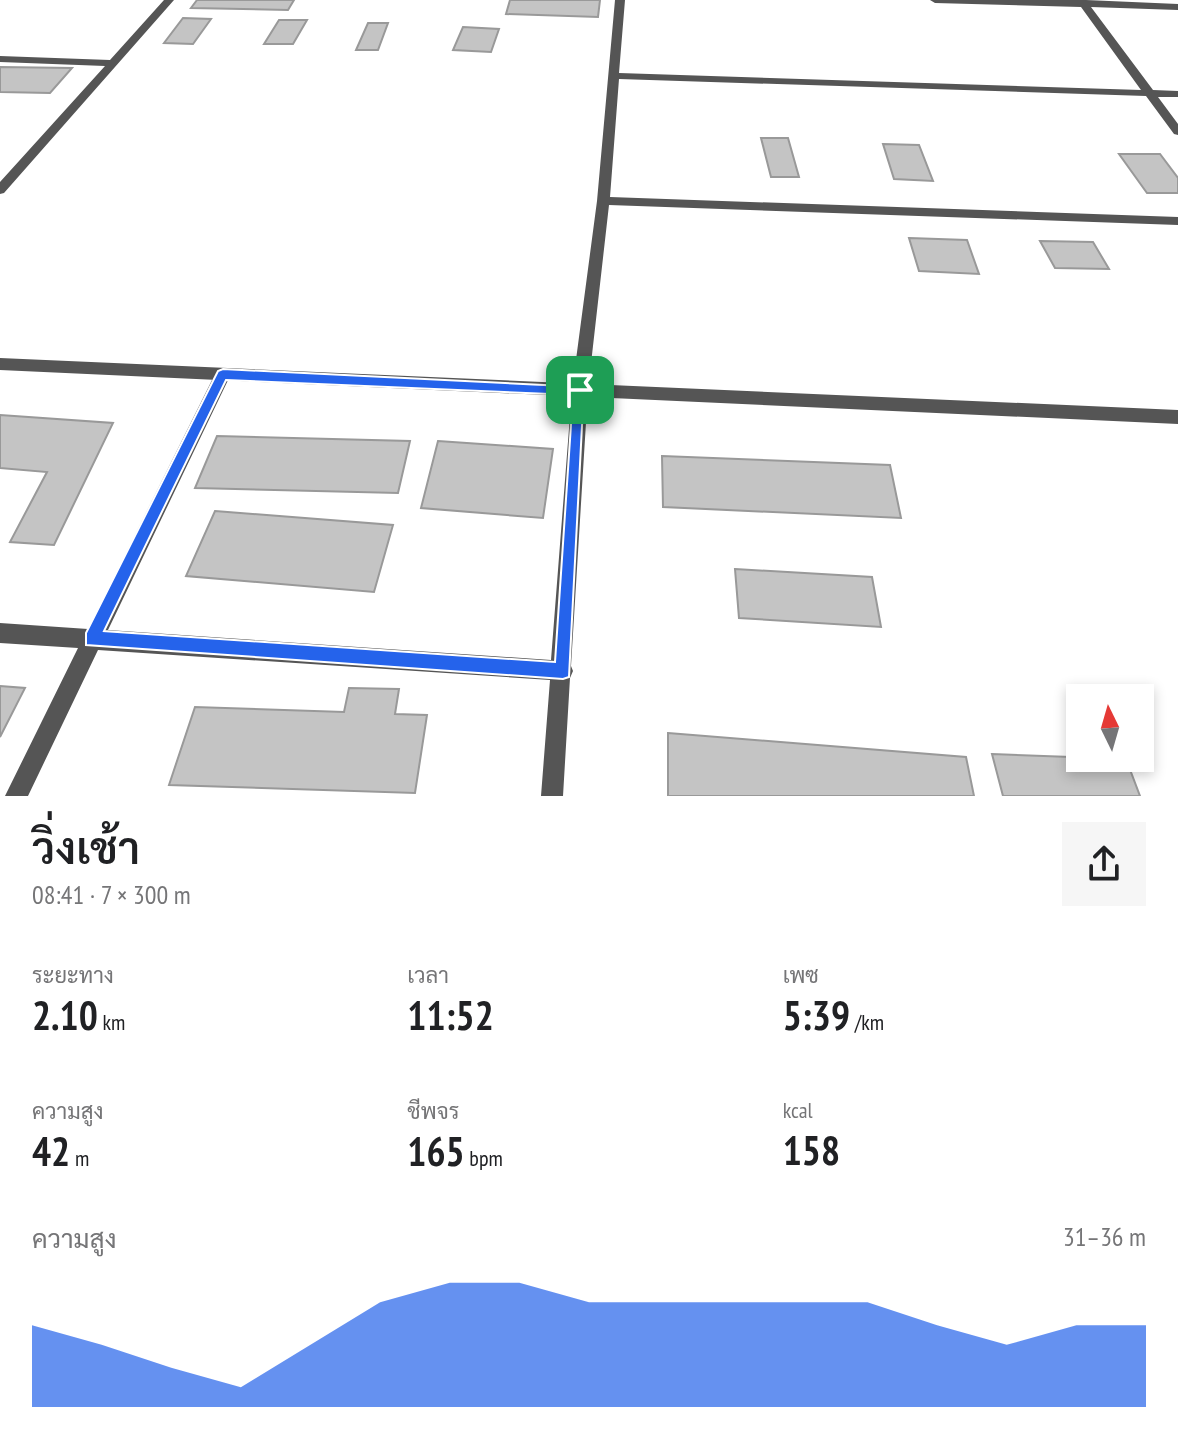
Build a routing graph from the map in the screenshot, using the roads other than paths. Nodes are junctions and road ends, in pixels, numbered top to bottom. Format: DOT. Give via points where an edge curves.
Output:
graph roads {
  1 [pos="169,0"];
  2 [pos="620,0"];
  3 [pos="935,0"];
  4 [pos="1083,2"];
  5 [pos="1178,7"];
  6 [pos="0,59"];
  7 [pos="113,63"];
  8 [pos="613,76"];
  9 [pos="1150,93"];
  10 [pos="1178,94"];
  11 [pos="1178,132"];
  12 [pos="0,190"];
  13 [pos="603,201"];
  14 [pos="1178,221"];
  15 [pos="0,364"];
  16 [pos="223,374"];
  17 [pos="580,390"];
  18 [pos="1178,417"];
  19 [pos="0,633"];
  20 [pos="92,639"];
  21 [pos="563,671"];
  22 [pos="16,796"];
  23 [pos="552,796"];
  1 -- 7 [label="street"];
  2 -- 8 [label="street"];
  3 -- 4 [label="street"];
  4 -- 5 [label="street"];
  4 -- 9 [label="street"];
  6 -- 7 [label="street"];
  7 -- 12 [label="street"];
  8 -- 9 [label="street"];
  8 -- 13 [label="street"];
  9 -- 10 [label="street"];
  9 -- 11 [label="street"];
  13 -- 14 [label="street"];
  13 -- 17 [label="street"];
  15 -- 16 [label="street"];
  16 -- 17 [label="street"];
  16 -- 20 [label="street"];
  17 -- 18 [label="street"];
  17 -- 21 [label="street"];
  19 -- 20 [label="street"];
  20 -- 21 [label="street"];
  20 -- 22 [label="street"];
  21 -- 23 [label="street"];
}
